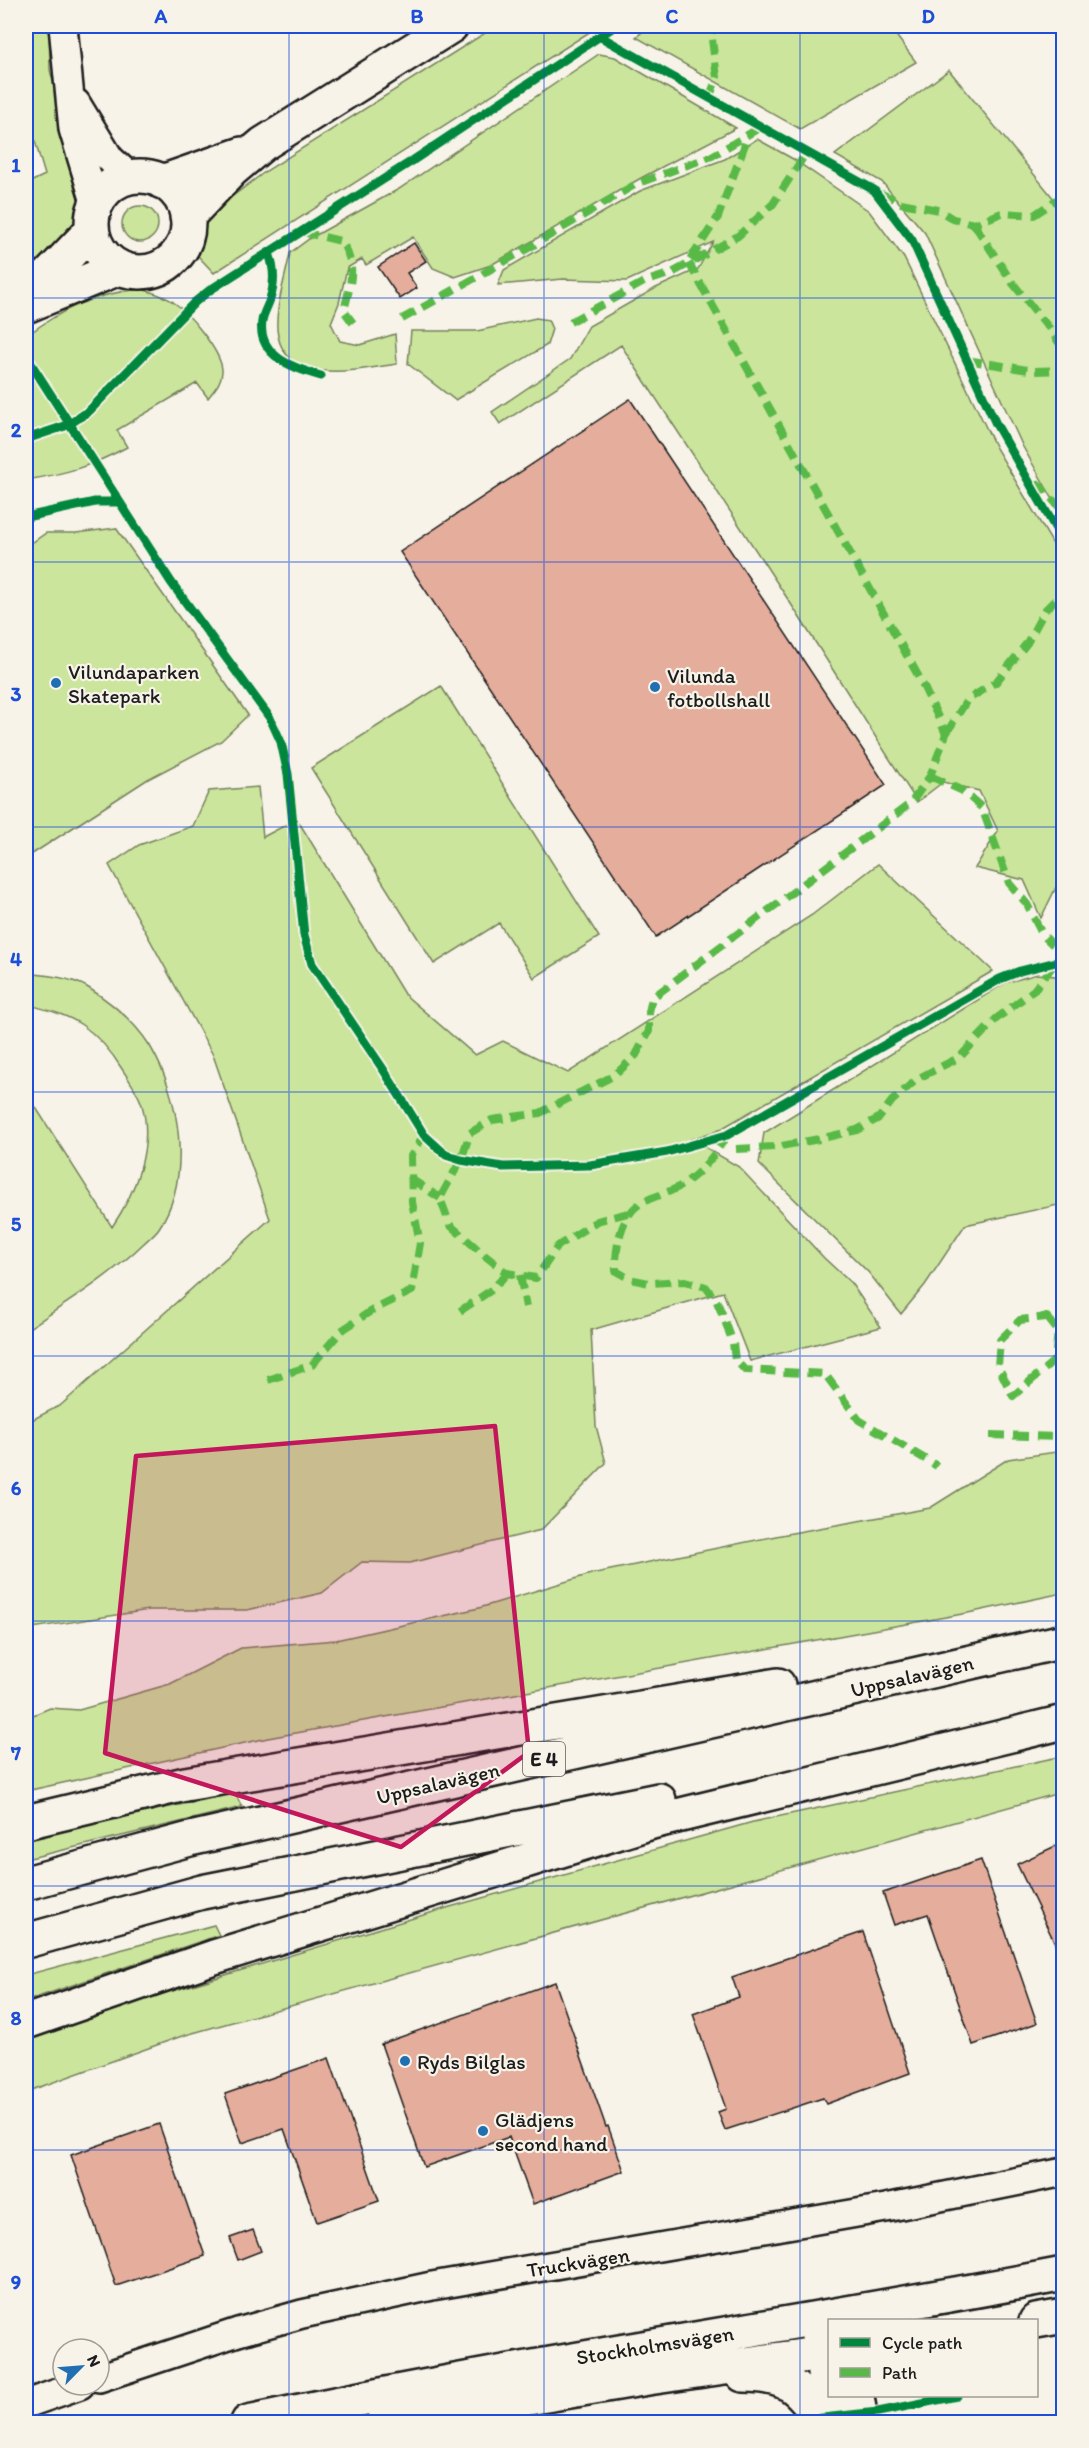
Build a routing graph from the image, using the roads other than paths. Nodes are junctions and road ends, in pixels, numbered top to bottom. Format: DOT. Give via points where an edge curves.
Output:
graph roads {
  1 [pos="63,26"];
  2 [pos="451,26"];
  3 [pos="71,93"];
  4 [pos="263,144"];
  5 [pos="130,177"];
  6 [pos="162,182"];
  7 [pos="94,217"];
  8 [pos="187,217"];
  9 [pos="119,268"];
  10 [pos="26,299"];
  11 [pos="26,306"];
  12 [pos="1064,1639"];
  13 [pos="1064,1720"];
  14 [pos="26,1822"];
  15 [pos="26,1883"];
  16 [pos="26,1941"];
  17 [pos="26,2022"];
  18 [pos="1064,2172"];
  19 [pos="1064,2274"];
  20 [pos="1064,2316"];
  21 [pos="836,2318"];
  22 [pos="828,2319"];
  23 [pos="1038,2321"];
  24 [pos="825,2352"];
  25 [pos="111,2374"];
  26 [pos="648,2378"];
  27 [pos="828,2382"];
  28 [pos="51,2395"];
  29 [pos="830,2397"];
  30 [pos="858,2397"];
  31 [pos="26,2404"];
  32 [pos="248,2422"];
  33 [pos="383,2422"];
  34 [pos="824,2422"];
  35 [pos="832,2422"];
  36 [pos="861,2422"];
  1 -- 3 [label="street"];
  2 -- 4 [label="main road"];
  3 -- 5 [label="street" via="110,159"];
  3 -- 7 [label="street" via="73,129"];
  4 -- 6 [label="main road"];
  4 -- 8 [label="main road"];
  5 -- 6 [label="main road"];
  5 -- 7 [label="main road" via="109,187"];
  6 -- 8 [label="main road" via="178,197"];
  7 -- 9 [label="main road" via="97,246"];
  7 -- 10 [label="main road"];
  8 -- 9 [label="main road" via="184,241 168,263 143,272"];
  9 -- 11 [label="main road"];
  12 -- 14 [label="main road" via="185,1784"];
  12 -- 15 [label="main road, Uppsalavägen / E 4" via="190,1839"];
  13 -- 16 [label="main road" via="202,1892"];
  13 -- 17 [label="main road" via="652,1822 214,1957"];
  18 -- 25 [label="street, Truckvägen" via="886,2208 432,2286 302,2314"];
  19 -- 21 [label="main road, Stockholmsvägen"];
  20 -- 23 [label="main road"];
  22 -- 32 [label="main road, Stockholmsvägen" via="590,2356"];
  24 -- 26 [label="main road, Stockholmsvägen"];
  24 -- 27 [label="main road"];
  26 -- 33 [label="main road, Stockholmsvägen"];
  26 -- 34 [label="main road, Stockholmsvägen" via="768,2375 784,2380"];
  28 -- 31 [label="street"];
  29 -- 35 [label="main road"];
  30 -- 36 [label="main road"];
}
